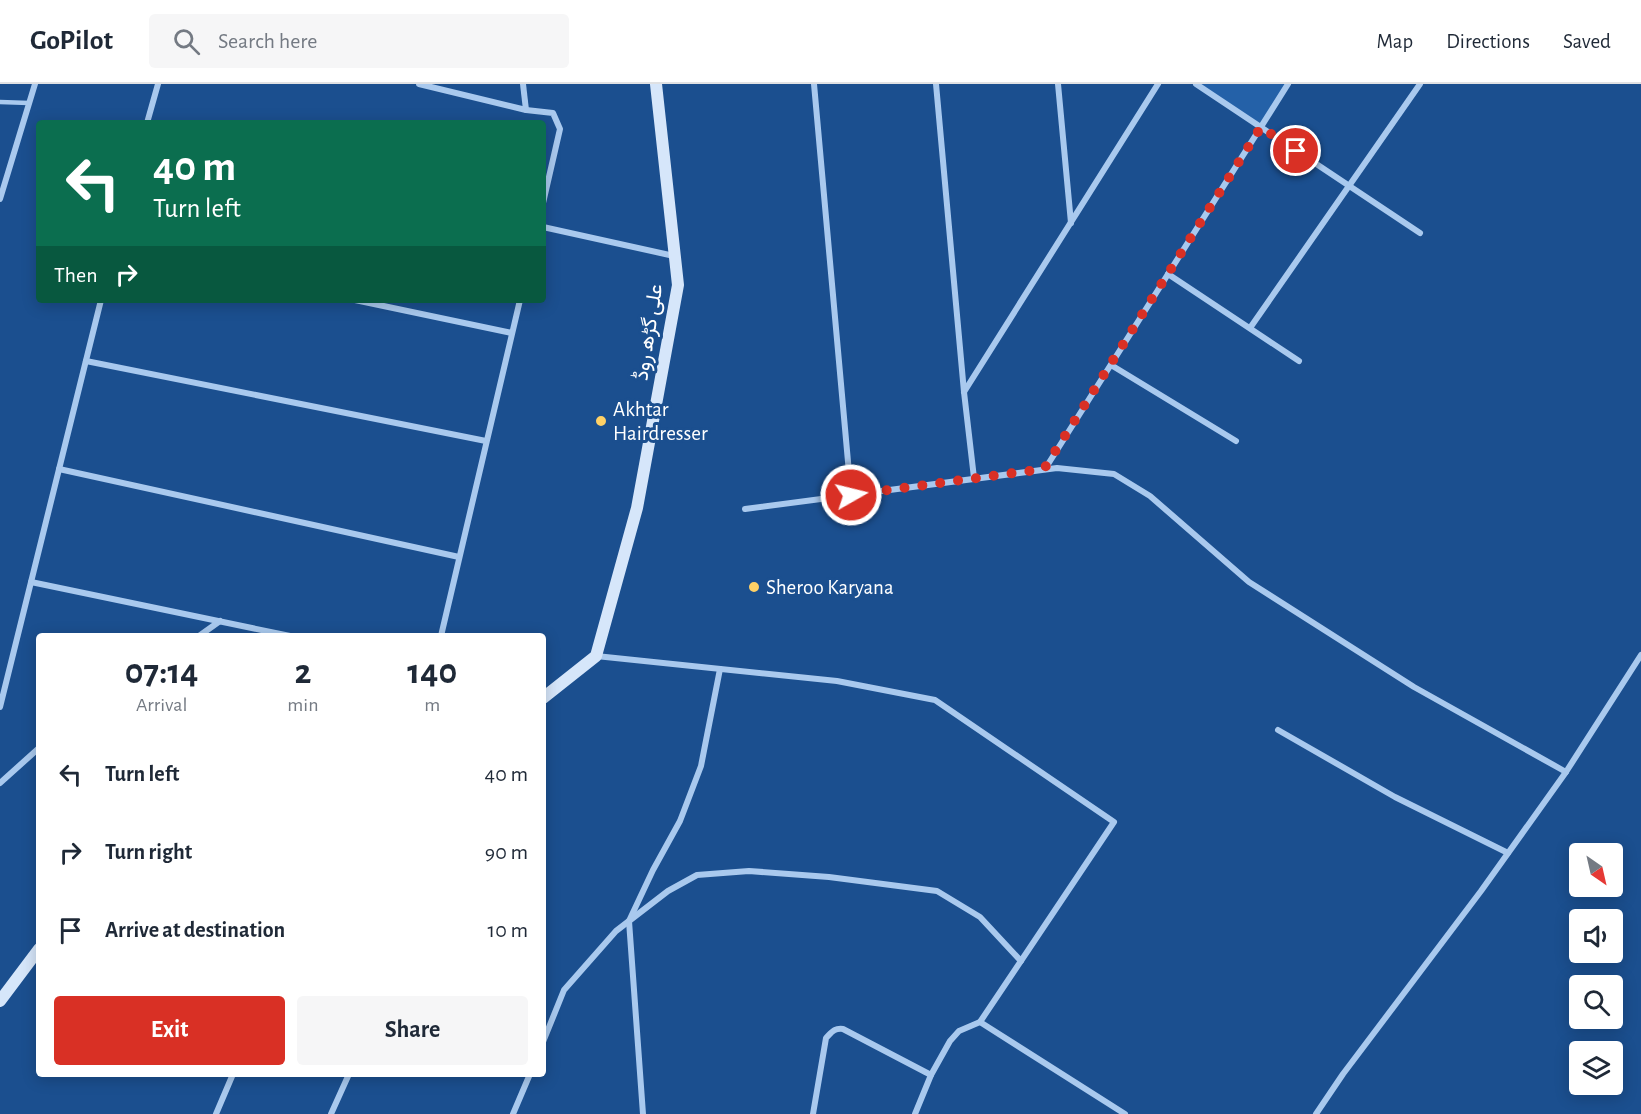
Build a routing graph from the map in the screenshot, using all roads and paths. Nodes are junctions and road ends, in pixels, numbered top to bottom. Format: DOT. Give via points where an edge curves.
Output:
graph roads {
  1 [pos="35,84"];
  2 [pos="158,84"];
  3 [pos="419,84"];
  4 [pos="523,84"];
  5 [pos="656,84"];
  6 [pos="814,84"];
  7 [pos="936,84"];
  8 [pos="1058,84"];
  9 [pos="1158,84"];
  10 [pos="1196,84"];
  11 [pos="1288,84"];
  12 [pos="1420,84"];
  13 [pos="0,102"];
  14 [pos="29,103"];
  15 [pos="526,110"];
  16 [pos="148,120"];
  17 [pos="1261,127"];
  18 [pos="1349,186"];
  19 [pos="546,190"];
  20 [pos="0,199"];
  21 [pos="1071,223"];
  22 [pos="546,228"];
  23 [pos="1420,233"];
  24 [pos="675,256"];
  25 [pos="1168,274"];
  26 [pos="100,303"];
  27 [pos="369,303"];
  28 [pos="519,303"];
  29 [pos="1250,328"];
  30 [pos="512,333"];
  31 [pos="86,361"];
  32 [pos="1299,361"];
  33 [pos="1111,365"];
  34 [pos="964,392"];
  35 [pos="486,441"];
  36 [pos="1236,441"];
  37 [pos="59,469"];
  38 [pos="1044,469"];
  39 [pos="974,478"];
  40 [pos="851,495"];
  41 [pos="745,509"];
  42 [pos="459,557"];
  43 [pos="31,582"];
  44 [pos="220,621"];
  45 [pos="203,633"];
  46 [pos="276,633"];
  47 [pos="442,633"];
  48 [pos="1641,655"];
  49 [pos="596,656"];
  50 [pos="720,669"];
  51 [pos="546,696"];
  52 [pos="0,707"];
  53 [pos="1278,730"];
  54 [pos="36,751"];
  55 [pos="1566,772"];
  56 [pos="0,783"];
  57 [pos="1508,853"];
  58 [pos="629,921"];
  59 [pos="36,953"];
  60 [pos="1021,961"];
  61 [pos="0,1001"];
  62 [pos="980,1022"];
  63 [pos="546,1035"];
  64 [pos="931,1076"];
  65 [pos="232,1077"];
  66 [pos="348,1077"];
  67 [pos="529,1077"];
  68 [pos="216,1114"];
  69 [pos="331,1114"];
  70 [pos="513,1114"];
  71 [pos="643,1114"];
  72 [pos="813,1114"];
  73 [pos="915,1114"];
  74 [pos="1125,1114"];
  75 [pos="1316,1114"];
  1 -- 14 [label="street"];
  2 -- 16 [label="street"];
  3 -- 15 [label="street"];
  4 -- 15 [label="street"];
  5 -- 24 [label="main road, علی گڑھ روڈ"];
  6 -- 40 [label="street"];
  7 -- 34 [label="street"];
  8 -- 21 [label="street"];
  9 -- 21 [label="street"];
  10 -- 17 [label="street"];
  11 -- 17 [label="street"];
  12 -- 18 [label="street"];
  13 -- 14 [label="lane"];
  14 -- 20 [label="street"];
  15 -- 19 [label="street" via="553,113 560,129"];
  17 -- 18 [label="street"];
  17 -- 25 [label="street"];
  18 -- 23 [label="street"];
  18 -- 29 [label="street"];
  21 -- 34 [label="street"];
  22 -- 24 [label="street"];
  24 -- 49 [label="main road, علی گڑھ روڈ" via="678,285 637,508"];
  25 -- 29 [label="street"];
  25 -- 33 [label="street"];
  26 -- 31 [label="street"];
  27 -- 30 [label="street"];
  28 -- 30 [label="street"];
  29 -- 32 [label="street"];
  30 -- 35 [label="street"];
  31 -- 35 [label="street"];
  31 -- 37 [label="street"];
  33 -- 36 [label="street"];
  33 -- 38 [label="street"];
  34 -- 39 [label="street"];
  35 -- 42 [label="street"];
  37 -- 42 [label="street"];
  37 -- 43 [label="street"];
  38 -- 39 [label="street"];
  38 -- 55 [label="street" via="1114,474 1150,496 1249,582 1414,687"];
  39 -- 40 [label="street"];
  40 -- 41 [label="street"];
  42 -- 47 [label="street"];
  43 -- 44 [label="street"];
  43 -- 52 [label="street"];
  44 -- 45 [label="street"];
  44 -- 46 [label="street"];
  48 -- 55 [label="street"];
  49 -- 50 [label="street"];
  49 -- 51 [label="main road"];
  50 -- 58 [label="street" via="700,766 680,821"];
  50 -- 60 [label="street" via="837,681 935,700 1114,822"];
  53 -- 57 [label="street" via="1395,797"];
  54 -- 56 [label="street"];
  55 -- 57 [label="street"];
  57 -- 75 [label="street"];
  58 -- 60 [label="street" via="697,875 749,871 829,878 937,891 980,917"];
  58 -- 63 [label="street" via="564,990"];
  58 -- 71 [label="street"];
  59 -- 61 [label="main road"];
  60 -- 62 [label="street"];
  62 -- 64 [label="street" via="959,1031"];
  62 -- 74 [label="street"];
  64 -- 72 [label="street" via="838,1028 826,1038"];
  64 -- 73 [label="street"];
  65 -- 68 [label="street"];
  66 -- 69 [label="street"];
  67 -- 70 [label="street"];
}
